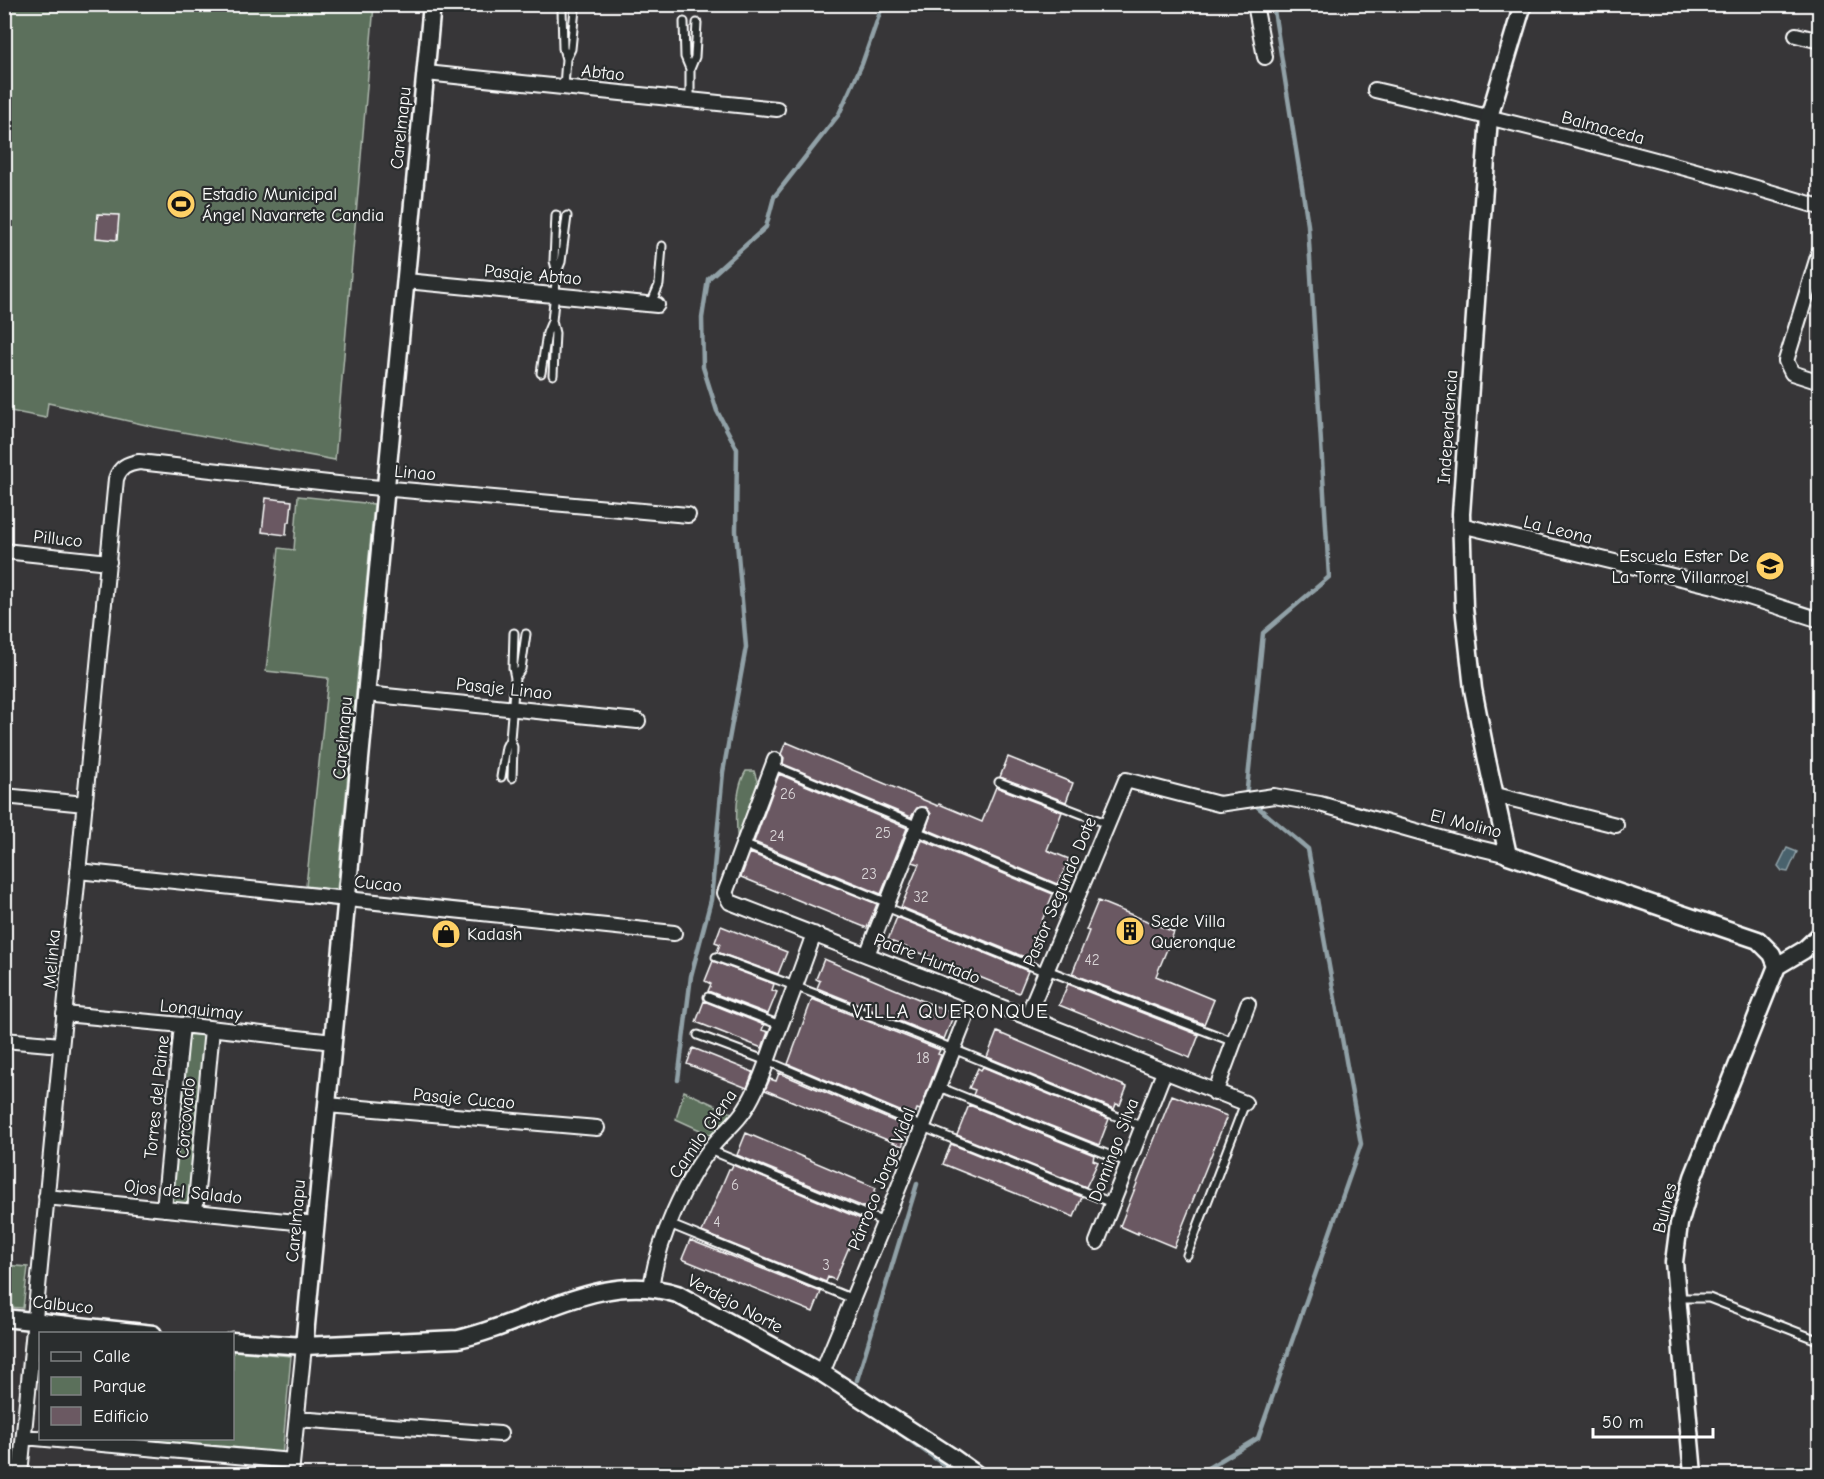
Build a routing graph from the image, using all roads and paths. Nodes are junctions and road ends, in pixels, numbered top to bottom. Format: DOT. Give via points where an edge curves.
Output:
graph roads {
  1 [pos="432,4"];
  2 [pos="1255,4"];
  3 [pos="1523,4"];
  4 [pos="562,9"];
  5 [pos="575,9"];
  6 [pos="684,22"];
  7 [pos="697,23"];
  8 [pos="1796,34"];
  9 [pos="1820,41"];
  10 [pos="1265,57"];
  11 [pos="566,58"];
  12 [pos="690,69"];
  13 [pos="426,73"];
  14 [pos="564,87"];
  15 [pos="1375,90"];
  16 [pos="690,100"];
  17 [pos="777,109"];
  18 [pos="1490,117"];
  19 [pos="1820,207"];
  20 [pos="556,215"];
  21 [pos="567,216"];
  22 [pos="662,246"];
  23 [pos="1820,250"];
  24 [pos="1816,270"];
  25 [pos="557,272"];
  26 [pos="406,281"];
  27 [pos="554,295"];
  28 [pos="654,304"];
  29 [pos="552,321"];
  30 [pos="541,372"];
  31 [pos="553,375"];
  32 [pos="1820,382"];
  33 [pos="139,462"];
  34 [pos="386,488"];
  35 [pos="688,515"];
  36 [pos="1461,525"];
  37 [pos="4,551"];
  38 [pos="109,562"];
  39 [pos="1820,620"];
  40 [pos="514,633"];
  41 [pos="526,634"];
  42 [pos="515,678"];
  43 [pos="366,694"];
  44 [pos="512,708"];
  45 [pos="638,721"];
  46 [pos="510,739"];
  47 [pos="774,763"];
  48 [pos="501,777"];
  49 [pos="512,778"];
  50 [pos="1126,780"];
  51 [pos="999,782"];
  52 [pos="1496,795"];
  53 [pos="4,796"];
  54 [pos="85,804"];
  55 [pos="919,824"];
  56 [pos="1108,824"];
  57 [pos="1616,825"];
  58 [pos="742,844"];
  59 [pos="1508,855"];
  60 [pos="78,871"];
  61 [pos="1077,898"];
  62 [pos="347,899"];
  63 [pos="887,905"];
  64 [pos="674,933"];
  65 [pos="814,934"];
  66 [pos="1820,935"];
  67 [pos="867,955"];
  68 [pos="716,957"];
  69 [pos="1777,966"];
  70 [pos="1046,971"];
  71 [pos="795,985"];
  72 [pos="708,997"];
  73 [pos="974,997"];
  74 [pos="1248,1004"];
  75 [pos="64,1014"];
  76 [pos="1027,1017"];
  77 [pos="182,1025"];
  78 [pos="780,1025"];
  79 [pos="212,1029"];
  80 [pos="698,1035"];
  81 [pos="4,1040"];
  82 [pos="333,1042"];
  83 [pos="1234,1042"];
  84 [pos="61,1046"];
  85 [pos="954,1048"];
  86 [pos="767,1061"];
  87 [pos="1164,1072"];
  88 [pos="939,1087"];
  89 [pos="1215,1093"];
  90 [pos="1245,1103"];
  91 [pos="327,1105"];
  92 [pos="922,1127"];
  93 [pos="597,1128"];
  94 [pos="1143,1128"];
  95 [pos="710,1150"];
  96 [pos="1129,1163"];
  97 [pos="46,1197"];
  98 [pos="1113,1203"];
  99 [pos="164,1209"];
  100 [pos="195,1212"];
  101 [pos="884,1222"];
  102 [pos="316,1224"];
  103 [pos="669,1224"];
  104 [pos="1098,1242"];
  105 [pos="1187,1255"];
  106 [pos="651,1288"];
  107 [pos="1677,1298"];
  108 [pos="853,1299"];
  109 [pos="4,1318"];
  110 [pos="35,1321"];
  111 [pos="135,1332"];
  112 [pos="234,1341"];
  113 [pos="1820,1341"];
  114 [pos="304,1346"];
  115 [pos="822,1373"];
  116 [pos="297,1419"];
  117 [pos="500,1434"];
  118 [pos="24,1437"];
  119 [pos="39,1439"];
  120 [pos="50,1440"];
  121 [pos="292,1468"];
  122 [pos="20,1474"];
  123 [pos="976,1474"];
  124 [pos="1693,1474"];
  1 -- 13 [label="street, Carelmapu"];
  2 -- 10 [label="street"];
  3 -- 18 [label="street, Independencia"];
  4 -- 11 [label="lane"];
  5 -- 11 [label="lane" via="571,49"];
  6 -- 12 [label="lane" via="685,57"];
  7 -- 12 [label="lane" via="695,57"];
  8 -- 9 [label="street"];
  11 -- 14 [label="lane"];
  12 -- 16 [label="lane"];
  13 -- 14 [label="street, Abtao"];
  13 -- 26 [label="street, Carelmapu"];
  14 -- 16 [label="street, Abtao"];
  15 -- 18 [label="street, Balmaceda"];
  16 -- 17 [label="street, Abtao"];
  18 -- 19 [label="street, Balmaceda"];
  18 -- 36 [label="street, Independencia"];
  20 -- 25 [label="lane"];
  21 -- 25 [label="lane"];
  22 -- 28 [label="lane"];
  23 -- 24 [label="street"];
  24 -- 32 [label="street" via="1786,361 1792,373"];
  25 -- 27 [label="lane"];
  26 -- 27 [label="street, Pasaje Abtao"];
  26 -- 34 [label="street, Carelmapu"];
  27 -- 28 [label="street, Pasaje Abtao"];
  27 -- 29 [label="lane"];
  29 -- 30 [label="lane"];
  29 -- 31 [label="lane"];
  33 -- 34 [label="street, Linao"];
  33 -- 38 [label="street, Melinka" via="123,467 116,479"];
  34 -- 35 [label="street, Linao"];
  34 -- 43 [label="street, Carelmapu"];
  36 -- 39 [label="street, La Leona" via="1714,586"];
  36 -- 52 [label="street, Independencia" via="1468,648"];
  37 -- 38 [label="street, Pilluco"];
  38 -- 54 [label="street, Melinka"];
  40 -- 42 [label="lane"];
  41 -- 42 [label="lane" via="521,669"];
  42 -- 44 [label="lane"];
  43 -- 44 [label="street, Pasaje Linao"];
  43 -- 62 [label="street, Carelmapu"];
  44 -- 45 [label="street, Pasaje Linao"];
  44 -- 46 [label="lane"];
  46 -- 48 [label="lane"];
  46 -- 49 [label="lane"];
  47 -- 55 [label="lane"];
  47 -- 58 [label="street"];
  50 -- 56 [label="street, Pastor Segundo Dote"];
  50 -- 59 [label="street, El Molino" via="1219,804 1275,796 1320,804"];
  51 -- 56 [label="lane"];
  52 -- 57 [label="street"];
  52 -- 59 [label="street, Independencia"];
  53 -- 54 [label="street"];
  54 -- 60 [label="street, Melinka"];
  55 -- 61 [label="lane"];
  55 -- 63 [label="street"];
  56 -- 61 [label="street, Pastor Segundo Dote"];
  58 -- 63 [label="lane"];
  58 -- 65 [label="street, Padre Hurtado" via="725,893 730,902"];
  59 -- 69 [label="street, El Molino" via="1758,940 1773,954"];
  60 -- 62 [label="street, Cucao"];
  60 -- 75 [label="street, Melinka"];
  61 -- 70 [label="street, Pastor Segundo Dote"];
  62 -- 64 [label="street, Cucao"];
  62 -- 82 [label="street, Carelmapu"];
  63 -- 67 [label="street"];
  63 -- 70 [label="lane"];
  65 -- 67 [label="street, Padre Hurtado"];
  65 -- 71 [label="street, Camilo Glena"];
  66 -- 69 [label="street"];
  67 -- 73 [label="street, Padre Hurtado"];
  68 -- 71 [label="lane"];
  69 -- 107 [label="street, Bulnes" via="1690,1186 1674,1262"];
  70 -- 76 [label="street, Pastor Segundo Dote"];
  70 -- 83 [label="lane"];
  71 -- 78 [label="street, Camilo Glena"];
  71 -- 85 [label="lane"];
  72 -- 78 [label="lane"];
  73 -- 76 [label="street, Padre Hurtado"];
  73 -- 85 [label="street, Párroco Jorge Vidal"];
  74 -- 83 [label="street"];
  75 -- 77 [label="street, Lonquimay"];
  75 -- 84 [label="street, Melinka"];
  76 -- 87 [label="street, Padre Hurtado"];
  77 -- 79 [label="street, Lonquimay"];
  77 -- 99 [label="street, Torres del Paine"];
  78 -- 86 [label="street, Camilo Glena"];
  79 -- 82 [label="street, Lonquimay"];
  79 -- 100 [label="street, Corcovado"];
  80 -- 86 [label="lane"];
  81 -- 84 [label="street"];
  82 -- 91 [label="street, Carelmapu"];
  83 -- 89 [label="street"];
  84 -- 97 [label="street, Melinka"];
  85 -- 88 [label="street, Párroco Jorge Vidal"];
  85 -- 94 [label="lane"];
  86 -- 92 [label="lane"];
  86 -- 95 [label="street, Camilo Glena" via="746,1108"];
  87 -- 89 [label="street, Padre Hurtado"];
  87 -- 94 [label="street, Domingo Silva"];
  88 -- 92 [label="street, Párroco Jorge Vidal"];
  88 -- 96 [label="lane"];
  89 -- 90 [label="street, Padre Hurtado"];
  90 -- 105 [label="lane"];
  91 -- 93 [label="street, Pasaje Cucao"];
  91 -- 102 [label="street, Carelmapu"];
  92 -- 98 [label="lane"];
  92 -- 101 [label="street, Párroco Jorge Vidal"];
  94 -- 96 [label="street, Domingo Silva"];
  95 -- 101 [label="lane"];
  95 -- 103 [label="street, Camilo Glena" via="689,1181"];
  96 -- 98 [label="street, Domingo Silva"];
  97 -- 99 [label="street, Ojos del Salado"];
  97 -- 110 [label="street, Melinka"];
  98 -- 104 [label="street, Domingo Silva"];
  99 -- 100 [label="street, Ojos del Salado"];
  100 -- 102 [label="street, Ojos del Salado"];
  101 -- 108 [label="street, Párroco Jorge Vidal"];
  102 -- 114 [label="street, Carelmapu"];
  103 -- 106 [label="street, Camilo Glena"];
  103 -- 108 [label="lane"];
  106 -- 114 [label="street, Verdejo Norte" via="588,1295 458,1339"];
  106 -- 115 [label="street, Verdejo Norte" via="677,1294"];
  107 -- 113 [label="lane" via="1709,1298"];
  107 -- 124 [label="street, Bulnes"];
  108 -- 115 [label="street, Párroco Jorge Vidal"];
  109 -- 110 [label="street, Calbuco"];
  110 -- 111 [label="street, Calbuco"];
  110 -- 118 [label="street, Melinka"];
  112 -- 114 [label="street"];
  114 -- 116 [label="street, Carelmapu"];
  115 -- 123 [label="street, Verdejo Norte"];
  116 -- 117 [label="street"];
  116 -- 121 [label="street, Carelmapu"];
  118 -- 119 [label="street"];
  118 -- 122 [label="street, Melinka"];
  120 -- 121 [label="street"];
}
